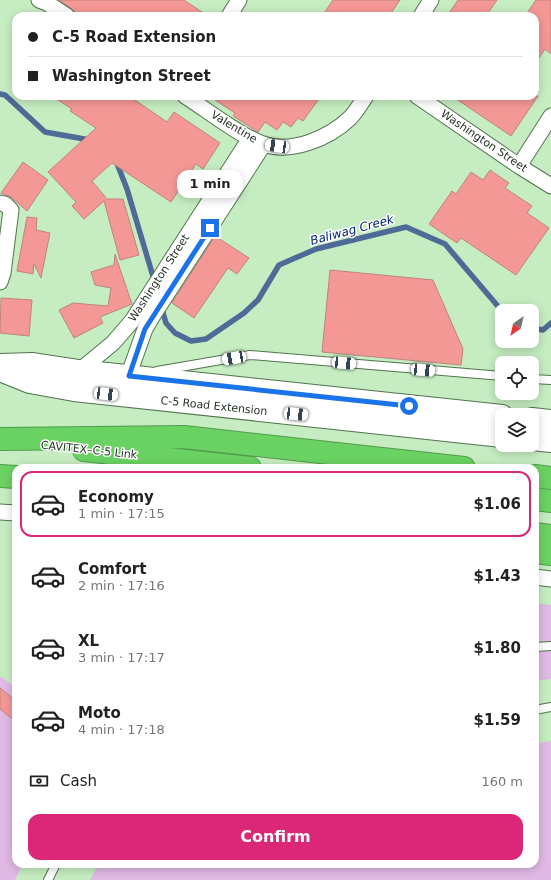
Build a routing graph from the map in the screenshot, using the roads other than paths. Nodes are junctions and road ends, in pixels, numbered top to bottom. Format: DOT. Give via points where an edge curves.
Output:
graph roads {
  1 [pos="239,0"];
  2 [pos="431,0"];
  3 [pos="45,1"];
  4 [pos="61,12"];
  5 [pos="232,12"];
  6 [pos="424,12"];
  7 [pos="191,100"];
  8 [pos="363,100"];
  9 [pos="423,100"];
  10 [pos="551,116"];
  11 [pos="250,138"];
  12 [pos="264,144"];
  13 [pos="518,166"];
  14 [pos="551,186"];
  15 [pos="0,203"];
  16 [pos="169,277"];
  17 [pos="0,282"];
  18 [pos="146,313"];
  19 [pos="0,365"];
  20 [pos="0,370"];
  21 [pos="495,375"];
  22 [pos="129,376"];
  23 [pos="539,379"];
  24 [pos="551,380"];
  25 [pos="77,381"];
  26 [pos="121,396"];
  27 [pos="495,415"];
  28 [pos="539,420"];
  29 [pos="551,421"];
  30 [pos="495,435"];
  31 [pos="0,440"];
  32 [pos="539,440"];
  33 [pos="551,441"];
  34 [pos="214,464"];
  35 [pos="428,464"];
  36 [pos="0,476"];
  37 [pos="539,476"];
  38 [pos="12,477"];
  39 [pos="551,478"];
  40 [pos="539,500"];
  41 [pos="551,501"];
  42 [pos="0,512"];
  43 [pos="12,513"];
  44 [pos="539,534"];
  45 [pos="551,536"];
  46 [pos="539,552"];
  47 [pos="551,554"];
  48 [pos="539,578"];
  49 [pos="551,579"];
  50 [pos="551,646"];
  51 [pos="539,647"];
  52 [pos="551,707"];
  53 [pos="539,709"];
  54 [pos="54,868"];
  55 [pos="48,880"];
  1 -- 5 [label="street"];
  2 -- 6 [label="street"];
  3 -- 4 [label="street"];
  7 -- 11 [label="street, Valentine"];
  8 -- 12 [label="street" via="350,117 334,131 312,141 296,146"];
  9 -- 13 [label="street, Washington Street"];
  10 -- 13 [label="street"];
  11 -- 12 [label="street, Valentine"];
  11 -- 16 [label="street, Washington Street"];
  12 -- 16 [label="street, Washington Street"];
  13 -- 14 [label="street, Washington Street"];
  15 -- 17 [label="street" via="11,210"];
  16 -- 18 [label="street, Washington Street"];
  18 -- 22 [label="street, Washington Street" via="145,329"];
  18 -- 25 [label="street, Washington Street"];
  19 -- 25 [label="main road, C-5 Road Extension" via="33,364"];
  20 -- 25 [label="main road, C-5 Road Extension" via="30,382"];
  21 -- 22 [label="lane" via="250,355"];
  22 -- 25 [label="main road, C-5 Road Extension"];
  22 -- 26 [label="street, Washington Street"];
  22 -- 27 [label="main road, C-5 Road Extension"];
  23 -- 24 [label="lane"];
  25 -- 26 [label="main road, C-5 Road Extension"];
  26 -- 30 [label="main road, C-5 Road Extension"];
  28 -- 29 [label="main road"];
  31 -- 34 [label="highway, CAVITEX–C-5 Link"];
  31 -- 35 [label="highway" via="184,437"];
  32 -- 33 [label="main road"];
  36 -- 38 [label="highway"];
  37 -- 39 [label="highway"];
  40 -- 41 [label="highway"];
  42 -- 43 [label="street"];
  44 -- 45 [label="highway"];
  46 -- 47 [label="highway"];
  48 -- 49 [label="street"];
  50 -- 51 [label="lane"];
  52 -- 53 [label="lane"];
  54 -- 55 [label="lane"];
}
